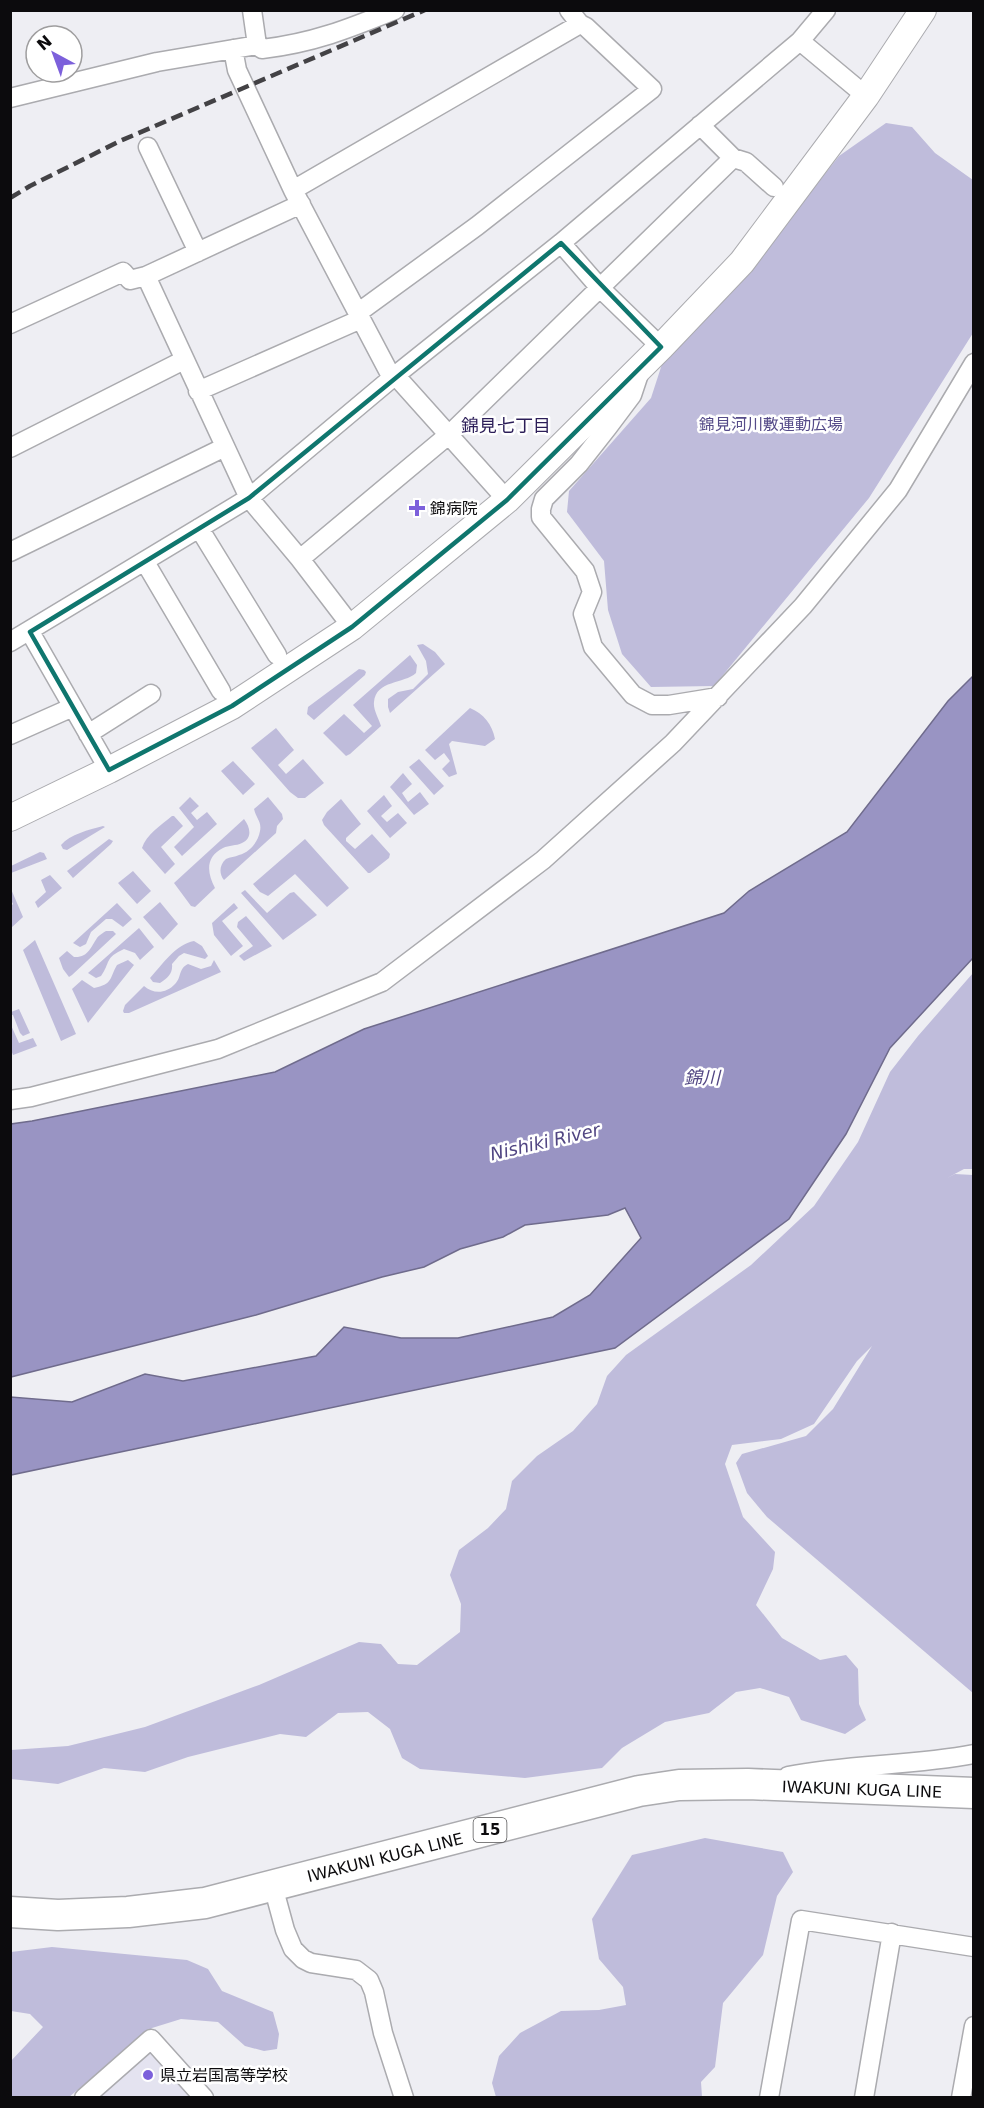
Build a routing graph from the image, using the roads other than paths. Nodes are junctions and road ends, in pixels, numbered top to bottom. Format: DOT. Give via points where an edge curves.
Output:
graph roads {
  1 [pos="252,10"];
  2 [pos="395,10"];
  3 [pos="826,10"];
  4 [pos="923,10"];
  5 [pos="574,17"];
  6 [pos="800,41"];
  7 [pos="257,45"];
  8 [pos="233,49"];
  9 [pos="866,96"];
  10 [pos="10,98"];
  11 [pos="700,125"];
  12 [pos="148,147"];
  13 [pos="733,158"];
  14 [pos="774,187"];
  15 [pos="297,197"];
  16 [pos="561,243"];
  17 [pos="198,252"];
  18 [pos="146,276"];
  19 [pos="600,288"];
  20 [pos="360,316"];
  21 [pos="10,324"];
  22 [pos="652,355"];
  23 [pos="184,360"];
  24 [pos="974,363"];
  25 [pos="394,376"];
  26 [pos="198,391"];
  27 [pos="449,434"];
  28 [pos="12,443"];
  29 [pos="225,447"];
  30 [pos="249,498"];
  31 [pos="507,500"];
  32 [pos="199,528"];
  33 [pos="10,552"];
  34 [pos="300,559"];
  35 [pos="145,562"];
  36 [pos="352,627"];
  37 [pos="30,632"];
  38 [pos="10,642"];
  39 [pos="277,655"];
  40 [pos="221,691"];
  41 [pos="151,694"];
  42 [pos="718,697"];
  43 [pos="73,707"];
  44 [pos="88,734"];
  45 [pos="10,735"];
  46 [pos="109,770"];
  47 [pos="10,818"];
  48 [pos="10,1100"];
  49 [pos="974,1754"];
  50 [pos="748,1784"];
  51 [pos="974,1793"];
  52 [pos="273,1886"];
  53 [pos="10,1912"];
  54 [pos="892,1933"];
  55 [pos="974,1947"];
  56 [pos="974,2026"];
  57 [pos="84,2097"];
  58 [pos="204,2097"];
  59 [pos="404,2097"];
  60 [pos="769,2097"];
  61 [pos="864,2097"];
  62 [pos="961,2097"];
  1 -- 7 [label="street"];
  2 -- 7 [label="street" via="297,45 262,50"];
  3 -- 6 [label="street"];
  4 -- 9 [label="street"];
  5 -- 15 [label="street"];
  5 -- 20 [label="street" via="652,89"];
  6 -- 9 [label="street"];
  6 -- 11 [label="street"];
  7 -- 8 [label="street"];
  8 -- 10 [label="street" via="157,62"];
  8 -- 15 [label="street" via="237,70"];
  9 -- 22 [label="street" via="742,262"];
  11 -- 13 [label="street"];
  11 -- 16 [label="street"];
  12 -- 17 [label="street"];
  13 -- 14 [label="street" via="746,162"];
  13 -- 19 [label="street"];
  15 -- 17 [label="street"];
  15 -- 20 [label="street"];
  16 -- 19 [label="street"];
  16 -- 25 [label="street"];
  17 -- 18 [label="street"];
  18 -- 21 [label="street" via="130,280 123,272"];
  18 -- 23 [label="street"];
  19 -- 22 [label="street"];
  19 -- 27 [label="street"];
  20 -- 25 [label="street"];
  20 -- 26 [label="street"];
  22 -- 31 [label="street"];
  22 -- 42 [label="street" via="632,395 579,464 544,499 541,518 585,571 592,592 583,614 593,647 633,695 652,705"];
  23 -- 26 [label="street"];
  23 -- 28 [label="street"];
  24 -- 42 [label="street" via="898,490 803,606"];
  25 -- 27 [label="street"];
  25 -- 30 [label="street"];
  26 -- 29 [label="street"];
  27 -- 31 [label="street"];
  27 -- 34 [label="street"];
  29 -- 30 [label="street"];
  29 -- 33 [label="street"];
  30 -- 32 [label="street"];
  30 -- 34 [label="street"];
  31 -- 36 [label="street"];
  32 -- 35 [label="street"];
  32 -- 39 [label="street"];
  34 -- 36 [label="street"];
  35 -- 37 [label="street"];
  35 -- 40 [label="street"];
  36 -- 46 [label="street" via="232,706"];
  37 -- 38 [label="street"];
  37 -- 43 [label="street"];
  41 -- 44 [label="street"];
  42 -- 48 [label="street" via="543,860 382,982 219,1049"];
  43 -- 44 [label="street"];
  43 -- 45 [label="street"];
  44 -- 46 [label="street"];
  46 -- 47 [label="street"];
  49 -- 50 [label="street" via="849,1766"];
  50 -- 51 [label="main road, IWAKUNI KUGA LINE / 15"];
  50 -- 52 [label="main road, IWAKUNI KUGA LINE / 15" via="679,1785 639,1791"];
  52 -- 53 [label="main road, IWAKUNI KUGA LINE / 15" via="205,1903 128,1912 58,1916"];
  52 -- 59 [label="street" via="285,1930 298,1954 312,1963 357,1970 369,1980"];
  54 -- 55 [label="street"];
  54 -- 60 [label="street" via="801,1920"];
  54 -- 61 [label="street"];
  56 -- 62 [label="street"];
  57 -- 58 [label="street" via="152,2039"];
}
